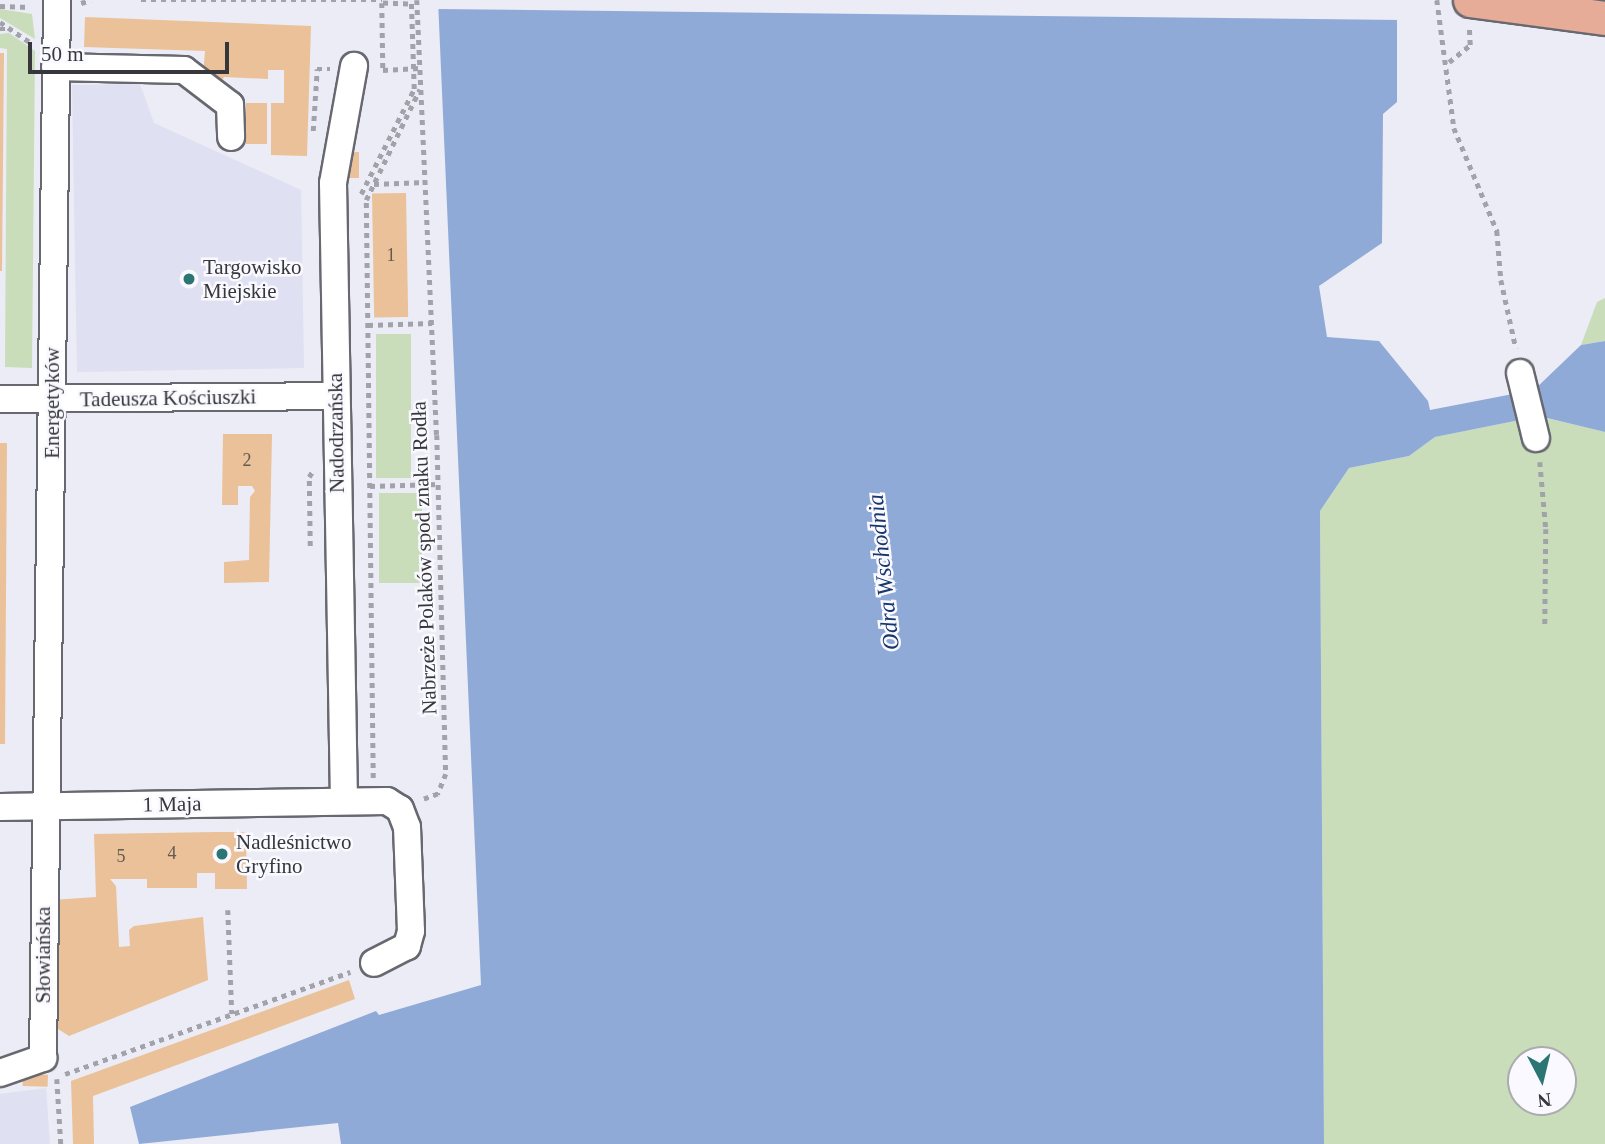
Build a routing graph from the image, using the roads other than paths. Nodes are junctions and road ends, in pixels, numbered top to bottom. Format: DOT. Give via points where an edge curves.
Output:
graph roads {
  1 [pos="57,0"];
  2 [pos="1470,0"];
  3 [pos="1605,18"];
  4 [pos="48,58"];
  5 [pos="354,66"];
  6 [pos="231,137"];
  7 [pos="1518,363"];
  8 [pos="336,397"];
  9 [pos="0,399"];
  10 [pos="51,400"];
  11 [pos="1538,447"];
  12 [pos="361,801"];
  13 [pos="47,806"];
  14 [pos="0,807"];
  15 [pos="374,963"];
  16 [pos="0,1073"];
  1 -- 4 [label="street, Energetyków"];
  2 -- 3 [label="main road"];
  4 -- 6 [label="street" via="184,70 230,105"];
  4 -- 10 [label="street, Energetyków"];
  5 -- 8 [label="street, Nadodrzańska" via="333,183"];
  7 -- 11 [label="street"];
  8 -- 10 [label="street, Tadeusza Kościuszki"];
  8 -- 12 [label="street, Nadodrzańska"];
  9 -- 10 [label="street, Tadeusza Kościuszki"];
  10 -- 13 [label="street, Energetyków"];
  12 -- 13 [label="street, 1 Maja"];
  12 -- 15 [label="street" via="387,801 400,809 407,827 411,931 407,946"];
  13 -- 14 [label="street, 1 Maja"];
  13 -- 16 [label="street, Słowiańska" via="50,1067"];
}
